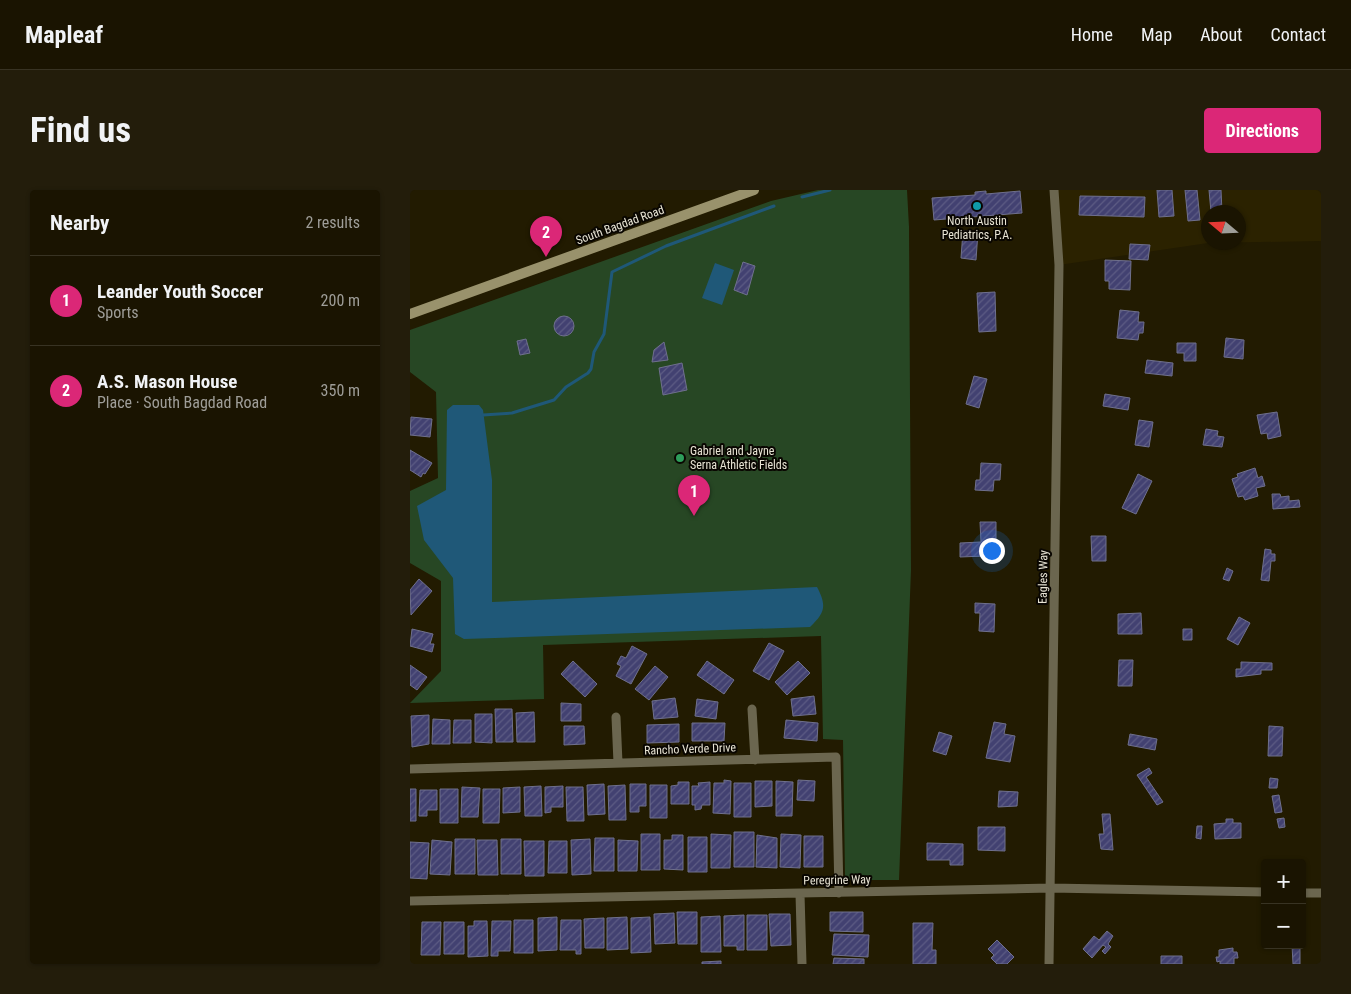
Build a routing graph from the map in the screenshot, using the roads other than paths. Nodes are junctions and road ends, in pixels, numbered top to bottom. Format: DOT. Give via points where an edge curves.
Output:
graph roads {
  1 [pos="754,190"];
  2 [pos="1054,190"];
  3 [pos="410,314"];
  4 [pos="752,709"];
  5 [pos="616,717"];
  6 [pos="755,760"];
  7 [pos="618,764"];
  8 [pos="410,769"];
  9 [pos="1051,888"];
  10 [pos="1261,892"];
  11 [pos="839,893"];
  12 [pos="1306,893"];
  13 [pos="1321,893"];
  14 [pos="800,894"];
  15 [pos="410,901"];
  16 [pos="802,964"];
  17 [pos="1050,964"];
  1 -- 3 [label="main road, South Bagdad Road"];
  2 -- 9 [label="street, Eagles Way" via="1059,265"];
  4 -- 6 [label="street"];
  5 -- 7 [label="street"];
  6 -- 7 [label="street, Rancho Verde Drive"];
  6 -- 11 [label="street, Rancho Verde Drive" via="836,758"];
  7 -- 8 [label="street, Rancho Verde Drive"];
  9 -- 10 [label="street, Peregrine Way"];
  9 -- 11 [label="street, Peregrine Way"];
  9 -- 17 [label="street, Eagles Way"];
  11 -- 14 [label="street, Peregrine Way"];
  12 -- 13 [label="street"];
  14 -- 15 [label="street, Peregrine Way"];
  14 -- 16 [label="street"];
}
